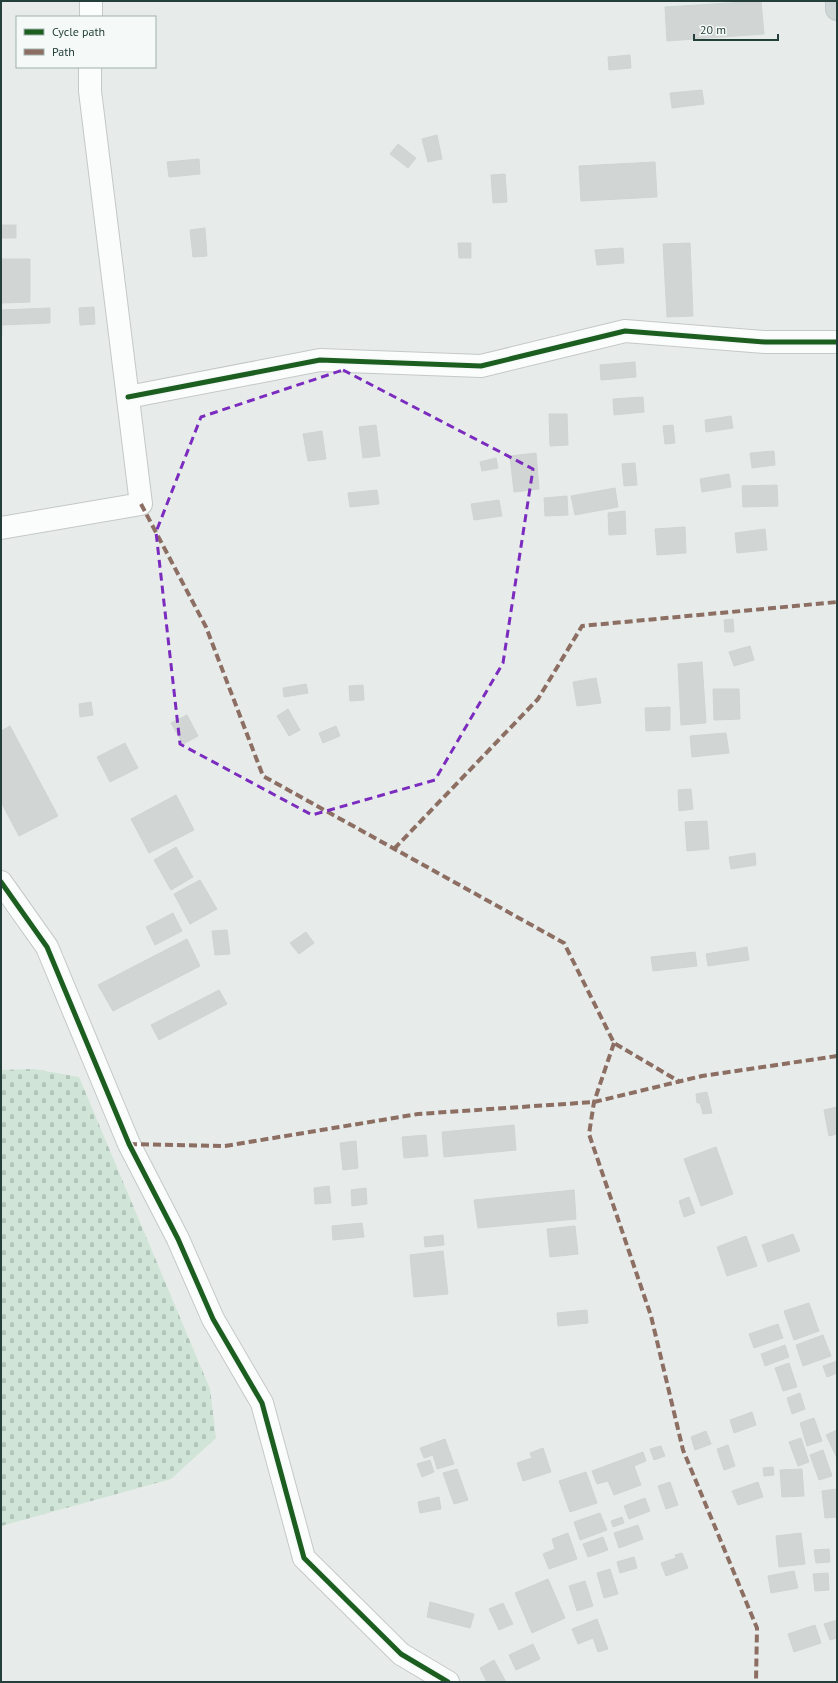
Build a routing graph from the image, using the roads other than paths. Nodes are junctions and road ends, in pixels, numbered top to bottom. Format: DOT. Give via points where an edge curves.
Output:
graph roads {
  1 [pos="91,1"];
  2 [pos="837,1"];
  3 [pos="837,9"];
  4 [pos="91,16"];
  5 [pos="90,68"];
  6 [pos="837,342"];
  7 [pos="128,397"];
  8 [pos="1,528"];
  9 [pos="1,882"];
  10 [pos="448,1682"];
  1 -- 4 [label="street"];
  2 -- 3 [label="main road"];
  5 -- 7 [label="street" via="90,91"];
  6 -- 7 [label="street" via="766,342 625,331 481,366 320,360"];
  7 -- 8 [label="street" via="141,504"];
  9 -- 10 [label="street" via="48,947 129,1144 178,1239 213,1318 262,1403 304,1558 401,1654"];
}
